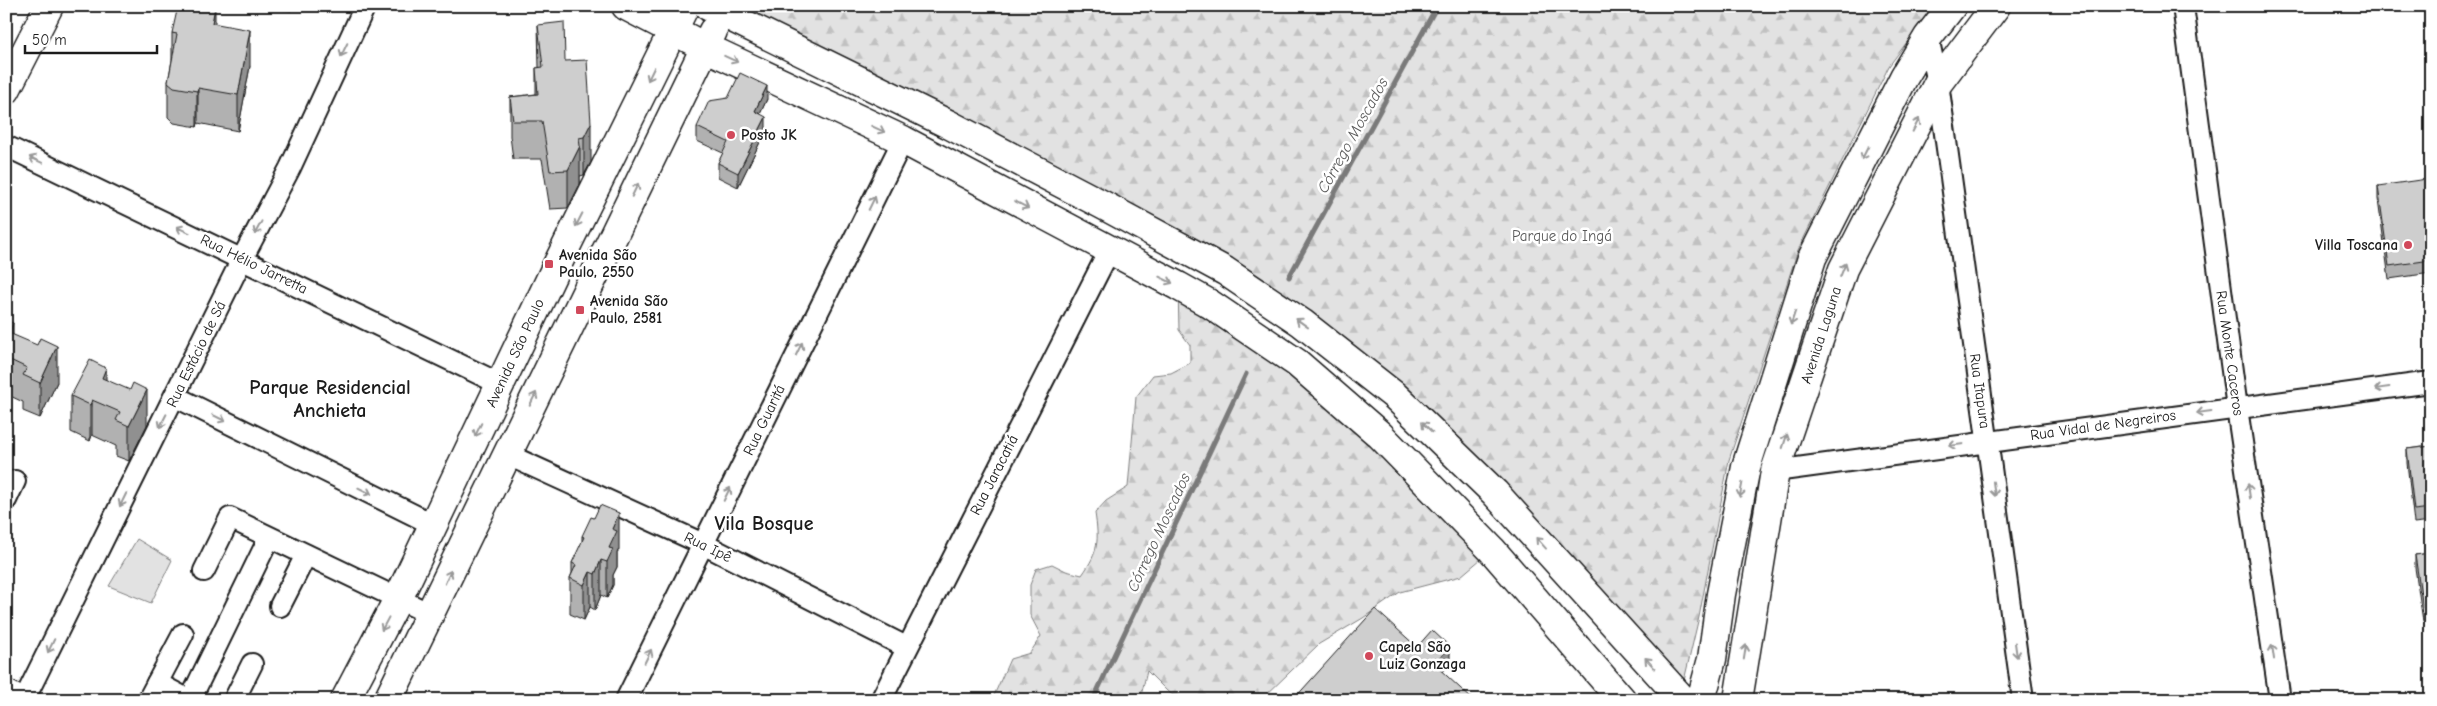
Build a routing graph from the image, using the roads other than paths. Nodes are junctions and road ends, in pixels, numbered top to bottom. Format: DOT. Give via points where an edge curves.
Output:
graph roads {
  1 [pos="49,6"];
  2 [pos="366,6"];
  3 [pos="626,6"];
  4 [pos="684,6"];
  5 [pos="1952,6"];
  6 [pos="1996,6"];
  7 [pos="2183,6"];
  8 [pos="718,9"];
  9 [pos="672,30"];
  10 [pos="1928,38"];
  11 [pos="705,47"];
  12 [pos="1938,83"];
  13 [pos="6,90"];
  14 [pos="903,140"];
  15 [pos="6,146"];
  16 [pos="1109,251"];
  17 [pos="242,259"];
  18 [pos="2431,382"];
  19 [pos="500,384"];
  20 [pos="176,397"];
  21 [pos="2237,408"];
  22 [pos="1987,441"];
  23 [pos="506,454"];
  24 [pos="1775,471"];
  25 [pos="14,481"];
  26 [pos="6,500"];
  27 [pos="432,524"];
  28 [pos="269,538"];
  29 [pos="703,544"];
  30 [pos="306,555"];
  31 [pos="204,571"];
  32 [pos="398,599"];
  33 [pos="280,606"];
  34 [pos="430,614"];
  35 [pos="183,634"];
  36 [pos="906,647"];
  37 [pos="252,664"];
  38 [pos="153,692"];
  39 [pos="6,694"];
  40 [pos="17,700"];
  41 [pos="24,700"];
  42 [pos="190,700"];
  43 [pos="234,700"];
  44 [pos="345,700"];
  45 [pos="388,700"];
  46 [pos="626,700"];
  47 [pos="881,700"];
  48 [pos="1622,700"];
  49 [pos="1683,700"];
  50 [pos="1701,700"];
  51 [pos="1738,700"];
  52 [pos="2023,700"];
  53 [pos="2280,700"];
  1 -- 13 [label="main road"];
  2 -- 17 [label="street, Rua Estácio de Sá, one-way" via="290,168"];
  3 -- 9 [label="main road"];
  4 -- 9 [label="main road, Avenida São Paulo"];
  5 -- 10 [label="main road, Avenida Laguna"];
  6 -- 12 [label="main road, Avenida Laguna"];
  7 -- 21 [label="street, Rua Monte Caceros"];
  8 -- 11 [label="main road"];
  49 -- 8 [label="main road, one-way" via="1495,493 1395,396 1302,323 1224,271 1103,205"];
  9 -- 11 [label="main road"];
  9 -- 19 [label="main road, Avenida São Paulo, one-way"];
  10 -- 12 [label="street, Rua Itapura"];
  10 -- 50 [label="main road, Avenida Laguna, one-way" via="1904,77 1812,258 1746,467 1721,594 1712,660"];
  11 -- 14 [label="main road, one-way"];
  23 -- 11 [label="main road, one-way"];
  12 -- 22 [label="street, Rua Itapura"];
  24 -- 12 [label="main road, Avenida Laguna, one-way" via="1843,269"];
  14 -- 16 [label="main road, one-way"];
  29 -- 14 [label="street, Rua Guaritá, one-way"];
  17 -- 15 [label="street, Rua Hélio Jarretta, one-way"];
  16 -- 36 [label="street, Rua Jaracatiá"];
  16 -- 48 [label="main road, one-way" via="1196,296 1297,363 1380,434 1492,550"];
  17 -- 19 [label="street, Rua Hélio Jarretta"];
  17 -- 20 [label="street, Rua Estácio de Sá"];
  18 -- 21 [label="street, Rua Vidal de Negreiros, one-way"];
  19 -- 27 [label="main road, Avenida São Paulo, one-way"];
  20 -- 27 [label="street, one-way"];
  20 -- 41 [label="street, Rua Estácio de Sá, one-way"];
  21 -- 22 [label="street, Rua Vidal de Negreiros, one-way"];
  53 -- 21 [label="street, Rua Monte Caceros, one-way"];
  22 -- 24 [label="street, Rua Vidal de Negreiros, one-way"];
  22 -- 52 [label="street, Rua Itapura, one-way"];
  23 -- 29 [label="street, Rua Ipê"];
  34 -- 23 [label="main road, one-way"];
  51 -- 24 [label="main road, Avenida Laguna, one-way"];
  25 -- 26 [label="street"];
  27 -- 32 [label="main road, Avenida São Paulo"];
  28 -- 30 [label="street"];
  28 -- 31 [label="street" via="230,518"];
  28 -- 42 [label="street"];
  29 -- 36 [label="street, Rua Ipê"];
  46 -- 29 [label="street, Rua Guaritá, one-way"];
  30 -- 32 [label="street"];
  30 -- 33 [label="street"];
  32 -- 34 [label="street"];
  32 -- 44 [label="main road, Avenida São Paulo, one-way"];
  34 -- 45 [label="main road"];
  35 -- 38 [label="street"];
  36 -- 47 [label="street, Rua Jaracatiá"];
  37 -- 43 [label="street"];
  38 -- 42 [label="street"];
  39 -- 40 [label="main road"];
}
